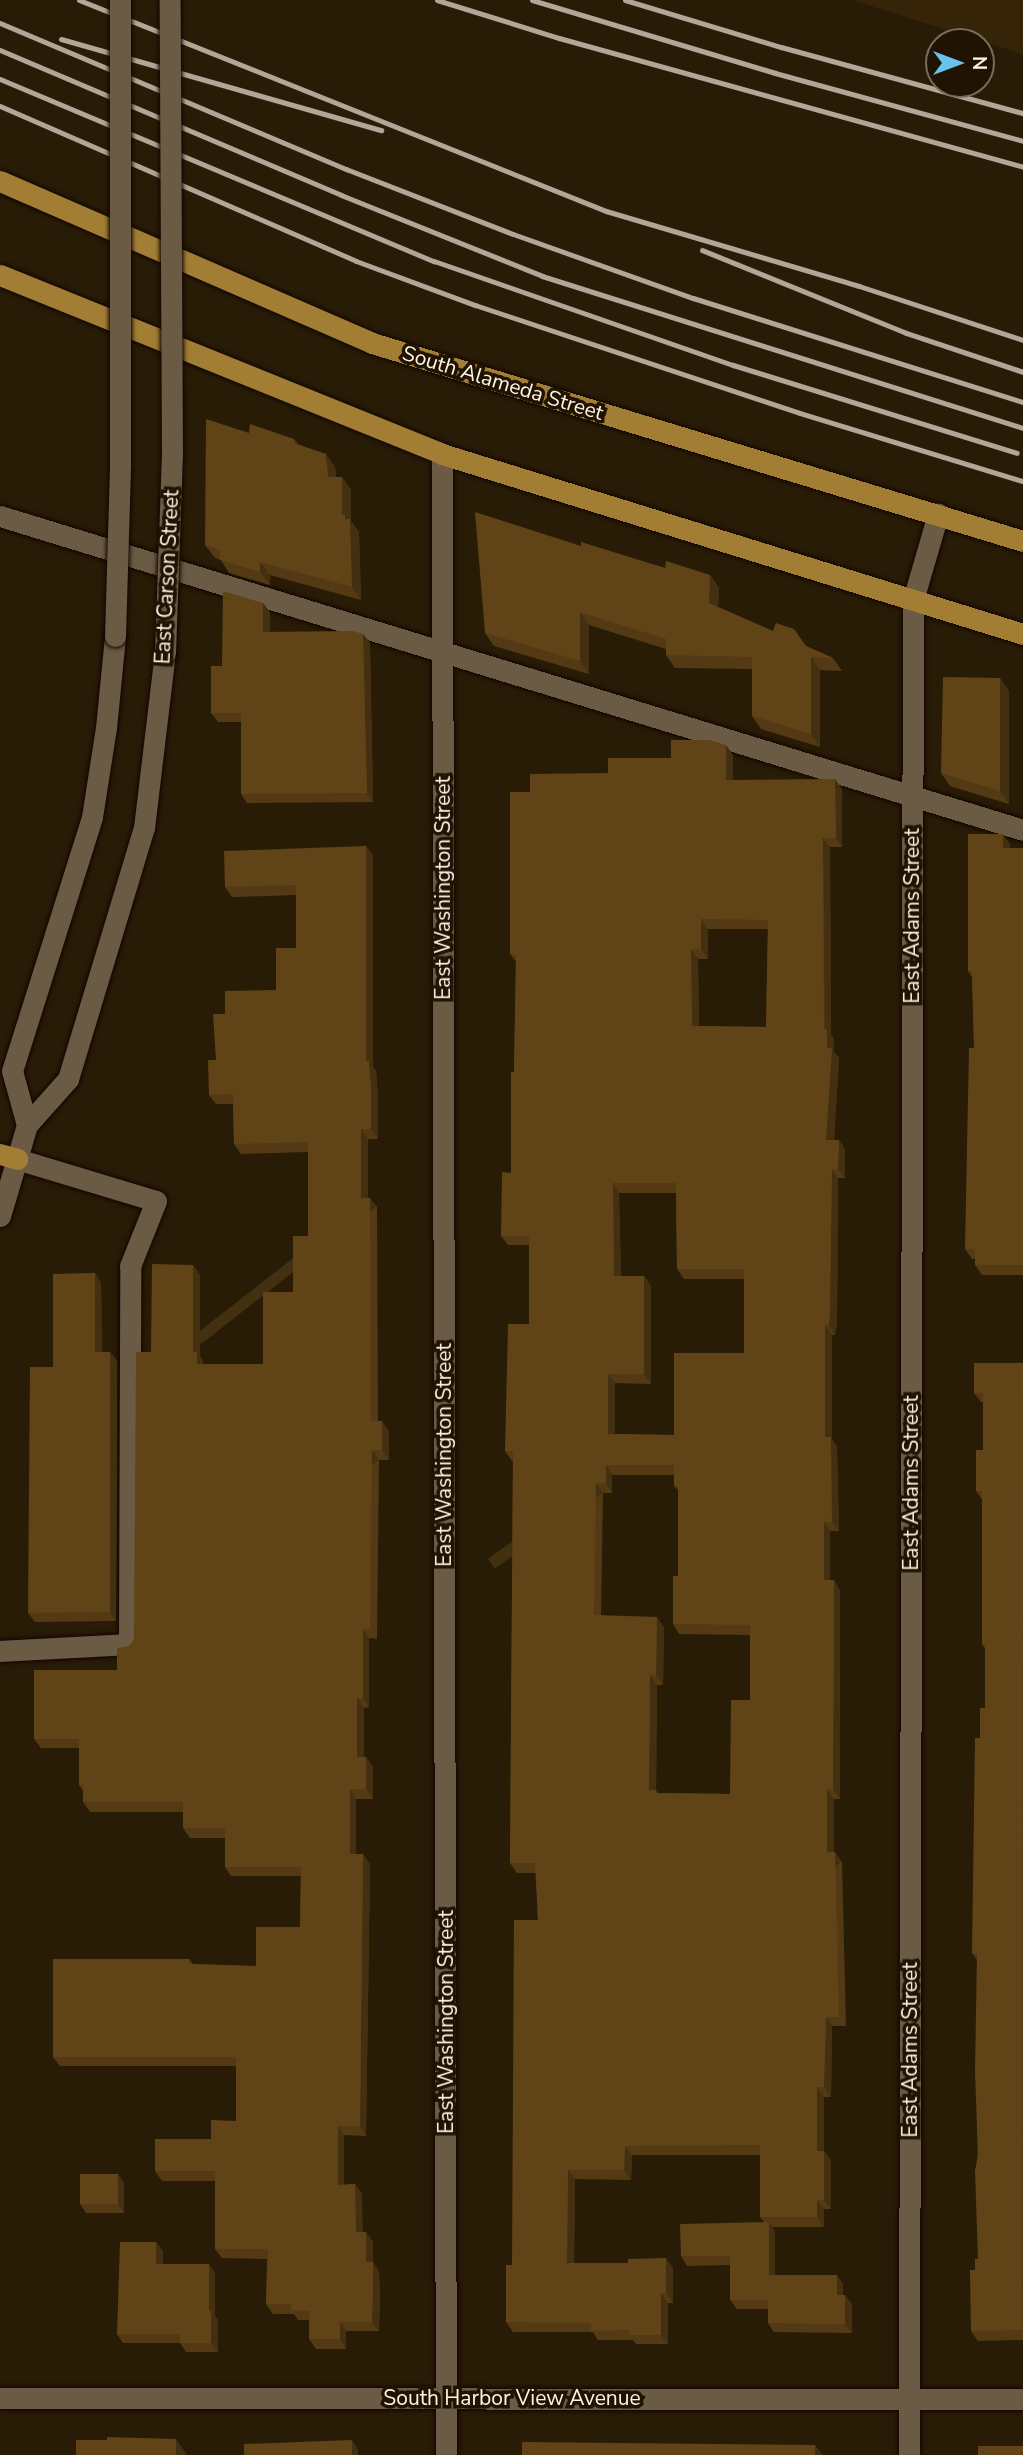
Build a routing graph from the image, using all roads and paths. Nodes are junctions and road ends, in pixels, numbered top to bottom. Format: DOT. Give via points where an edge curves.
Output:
graph roads {
  1 [pos="120,0"];
  2 [pos="170,0"];
  3 [pos="2,188"];
  4 [pos="0,275"];
  5 [pos="442,454"];
  6 [pos="938,514"];
  7 [pos="0,516"];
  8 [pos="1023,541"];
  9 [pos="913,600"];
  10 [pos="1023,634"];
  11 [pos="442,652"];
  12 [pos="913,795"];
  13 [pos="1023,830"];
  14 [pos="27,1125"];
  15 [pos="8,1157"];
  16 [pos="0,1216"];
  17 [pos="0,1651"];
  18 [pos="0,2398"];
  19 [pos="446,2398"];
  20 [pos="909,2399"];
  21 [pos="1023,2399"];
  22 [pos="446,2455"];
  23 [pos="909,2455"];
  1 -- 14 [label="street, bridge" via="120,463 115,636 92,817 12,1071"];
  2 -- 14 [label="street, East Carson Street, bridge" via="172,455 165,653 144,828 68,1079"];
  3 -- 6 [label="main road, South Alameda Street" via="372,343"];
  4 -- 5 [label="main road"];
  5 -- 9 [label="main road"];
  5 -- 11 [label="street, East Washington Street"];
  6 -- 8 [label="main road, South Alameda Street"];
  6 -- 9 [label="street, East Adams Street"];
  7 -- 11 [label="street"];
  9 -- 10 [label="main road"];
  9 -- 12 [label="street, East Adams Street"];
  11 -- 12 [label="street"];
  11 -- 19 [label="street, East Washington Street"];
  12 -- 13 [label="street"];
  12 -- 20 [label="street, East Adams Street"];
  14 -- 15 [label="street, East Carson Street"];
  15 -- 16 [label="street, East Carson Street"];
  15 -- 17 [label="street" via="156,1201 130,1266 129,1644"];
  18 -- 19 [label="street, South Harbor View Avenue"];
  19 -- 20 [label="street, South Harbor View Avenue"];
  19 -- 22 [label="street, East Washington Street"];
  20 -- 21 [label="street, South Harbor View Avenue"];
  20 -- 23 [label="street, East Adams Street"];
}
